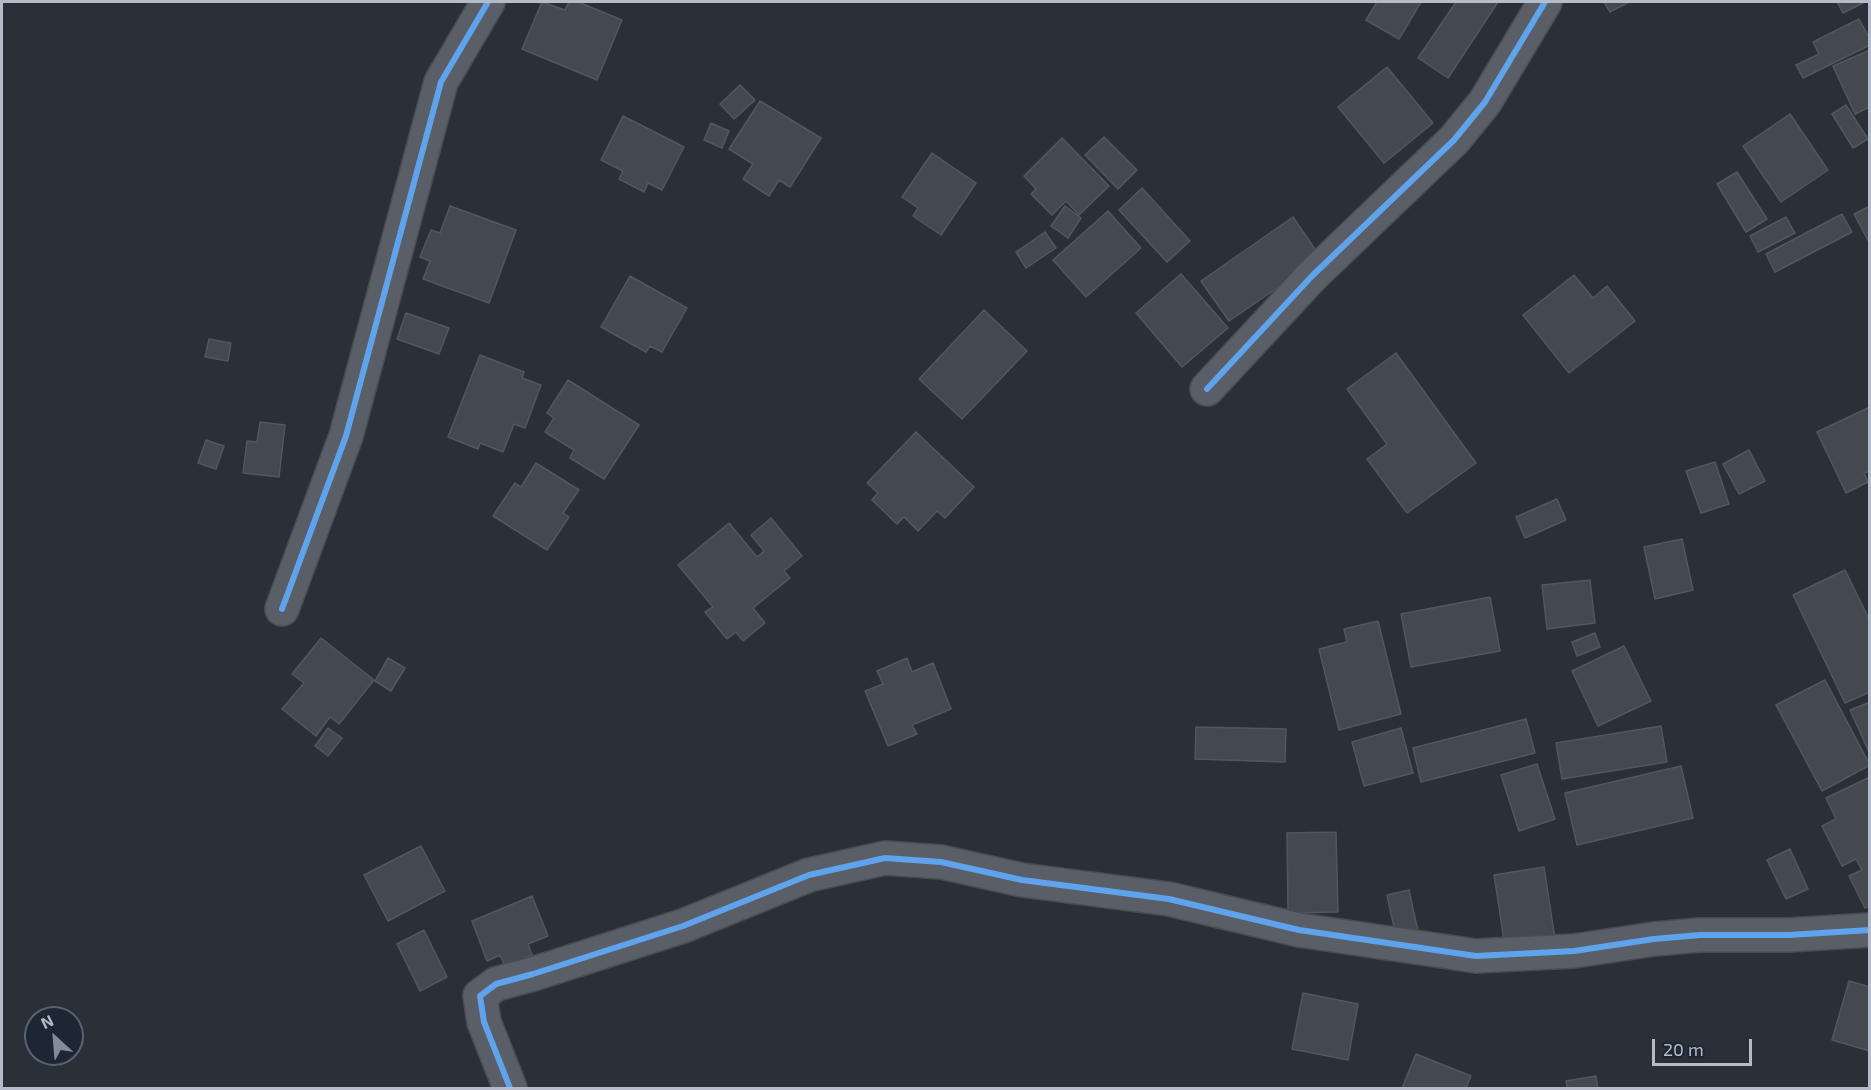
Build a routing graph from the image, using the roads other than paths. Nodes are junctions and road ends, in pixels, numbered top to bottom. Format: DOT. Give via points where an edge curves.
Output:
graph roads {
  1 [pos="488,2"];
  2 [pos="1545,2"];
  3 [pos="1207,389"];
  4 [pos="282,609"];
  5 [pos="1869,930"];
  6 [pos="510,1089"];
  1 -- 4 [label="street" via="441,82 346,436"];
  2 -- 3 [label="street" via="1485,102 1454,140 1312,276"];
  5 -- 6 [label="street" via="1700,935 1574,951 1476,956 1299,930 1169,899 1022,880 941,862 885,858 809,875 683,926 496,984 480,996 484,1022"];
}
